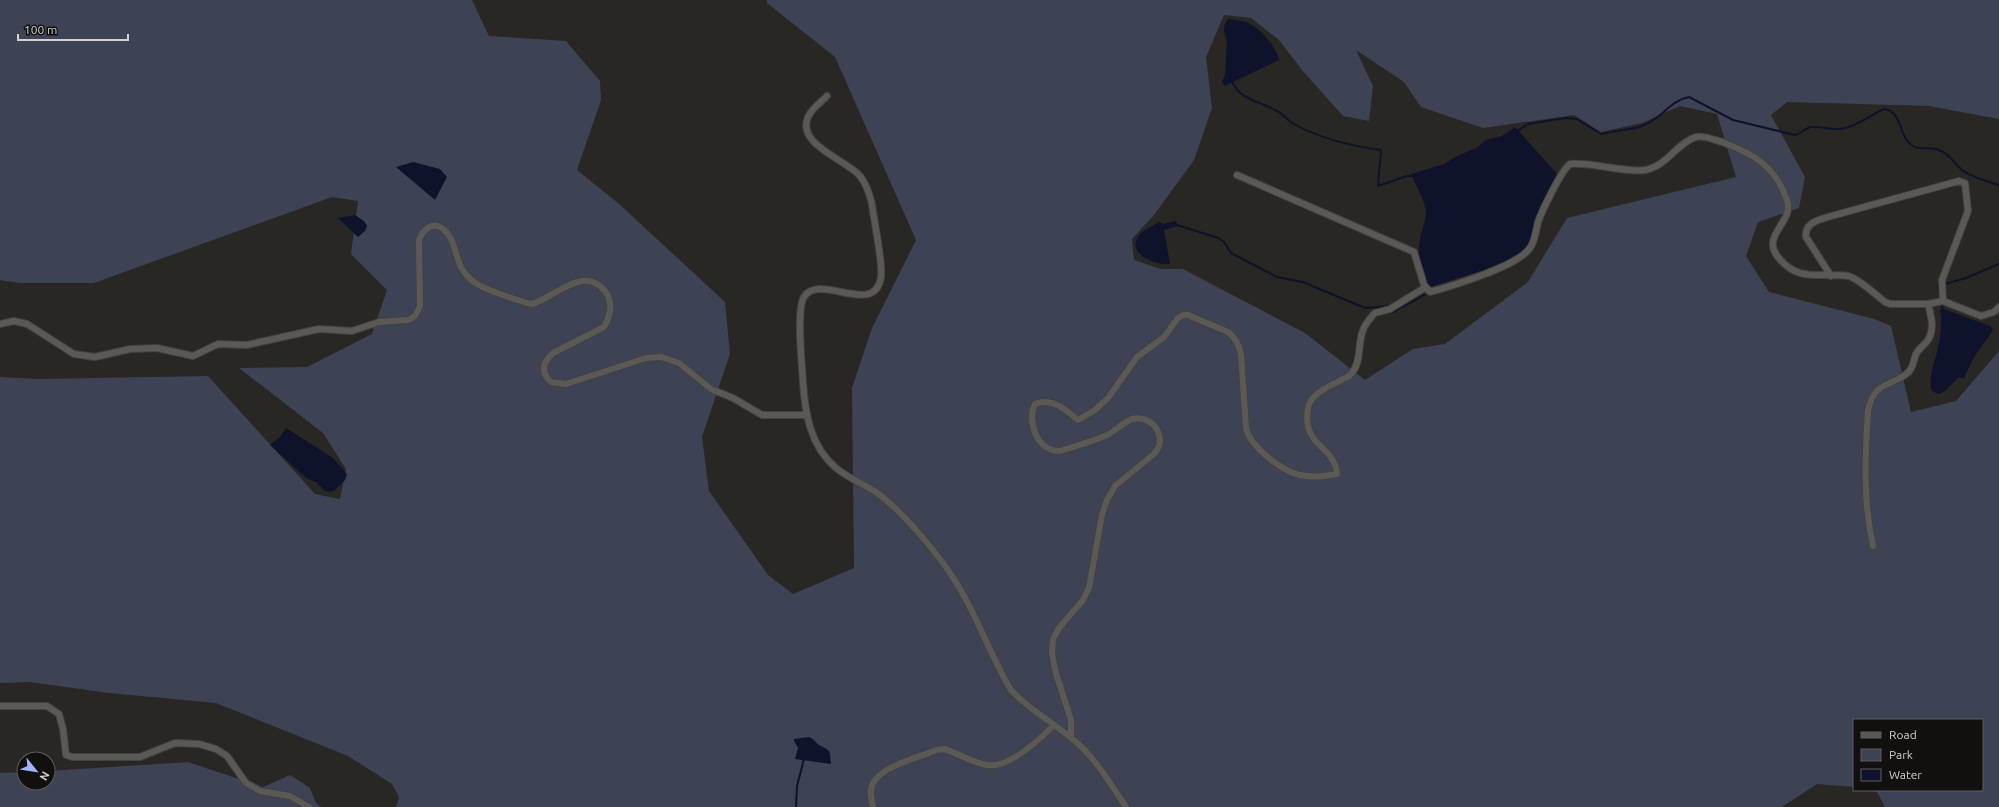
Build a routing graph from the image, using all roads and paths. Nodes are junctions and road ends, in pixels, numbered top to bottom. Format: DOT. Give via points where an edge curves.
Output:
graph roads {
  1 [pos="827,96"];
  2 [pos="1237,175"];
  3 [pos="1831,276"];
  4 [pos="1426,287"];
  5 [pos="1943,300"];
  6 [pos="1928,304"];
  7 [pos="1999,307"];
  8 [pos="0,324"];
  9 [pos="806,415"];
  10 [pos="1874,546"];
  11 [pos="0,706"];
  12 [pos="1054,725"];
  13 [pos="1071,737"];
  14 [pos="309,807"];
  15 [pos="873,807"];
  16 [pos="1126,807"];
  1 -- 9 [label="street" via="807,118 808,136 862,178 873,207 881,275 874,290 868,294 851,295 815,288 804,297 801,310 801,345"];
  2 -- 4 [label="street" via="1414,252"];
  3 -- 4 [label="street" via="1811,276 1797,272 1785,265 1772,248 1772,241 1789,210 1784,193 1774,173 1766,164 1739,148 1701,137 1690,140 1664,161 1647,170 1570,164 1564,170 1544,210 1532,243 1519,258 1450,286 1430,292"];
  3 -- 5 [label="street" via="1806,237 1808,226 1835,215 1959,181 1965,184 1968,211 1943,285"];
  3 -- 6 [label="street" via="1849,276 1890,304"];
  4 -- 13 [label="street" via="1390,309 1375,313 1362,333 1357,366 1351,375 1313,395 1309,402 1307,414 1312,438 1328,452 1337,474 1312,477 1298,475 1276,464 1252,441 1247,435 1241,354 1234,336 1188,315 1178,318 1164,337 1136,357 1108,398 1078,420 1051,401 1035,404 1031,411 1031,419 1037,435 1047,448 1053,451 1107,435 1136,418 1154,426 1160,438 1154,454 1115,486 1107,500 1089,588 1083,600 1059,628 1054,639 1052,653 1071,720"];
  5 -- 6 [label="street"];
  5 -- 7 [label="street" via="1980,316 1994,312"];
  6 -- 10 [label="street" via="1933,324 1928,339 1917,352 1911,369 1906,375 1878,390 1869,407 1864,470 1870,533"];
  8 -- 9 [label="street" via="14,321 27,324 74,354 95,357 130,349 157,348 193,356 218,344 247,345 319,329 352,331 379,322 409,320 415,316 420,306 419,240 422,232 435,226 448,234 462,269 478,284 532,304 579,281 588,282 604,290 610,307 608,321 604,327 546,359 544,373 551,382 566,384 646,358 661,357 679,363 711,389 762,415"];
  9 -- 12 [label="street" via="815,440 836,468 880,494 949,572 966,600 1010,688 1023,702"];
  11 -- 14 [label="street" via="47,706 59,714 66,755 72,757 140,757 175,743 199,744 227,756 246,783 260,791 290,796"];
  12 -- 13 [label="street"];
  12 -- 15 [label="street" via="1014,758 1004,763 988,766 944,749 883,771 873,783 870,795"];
  13 -- 16 [label="street" via="1098,766"];
}
